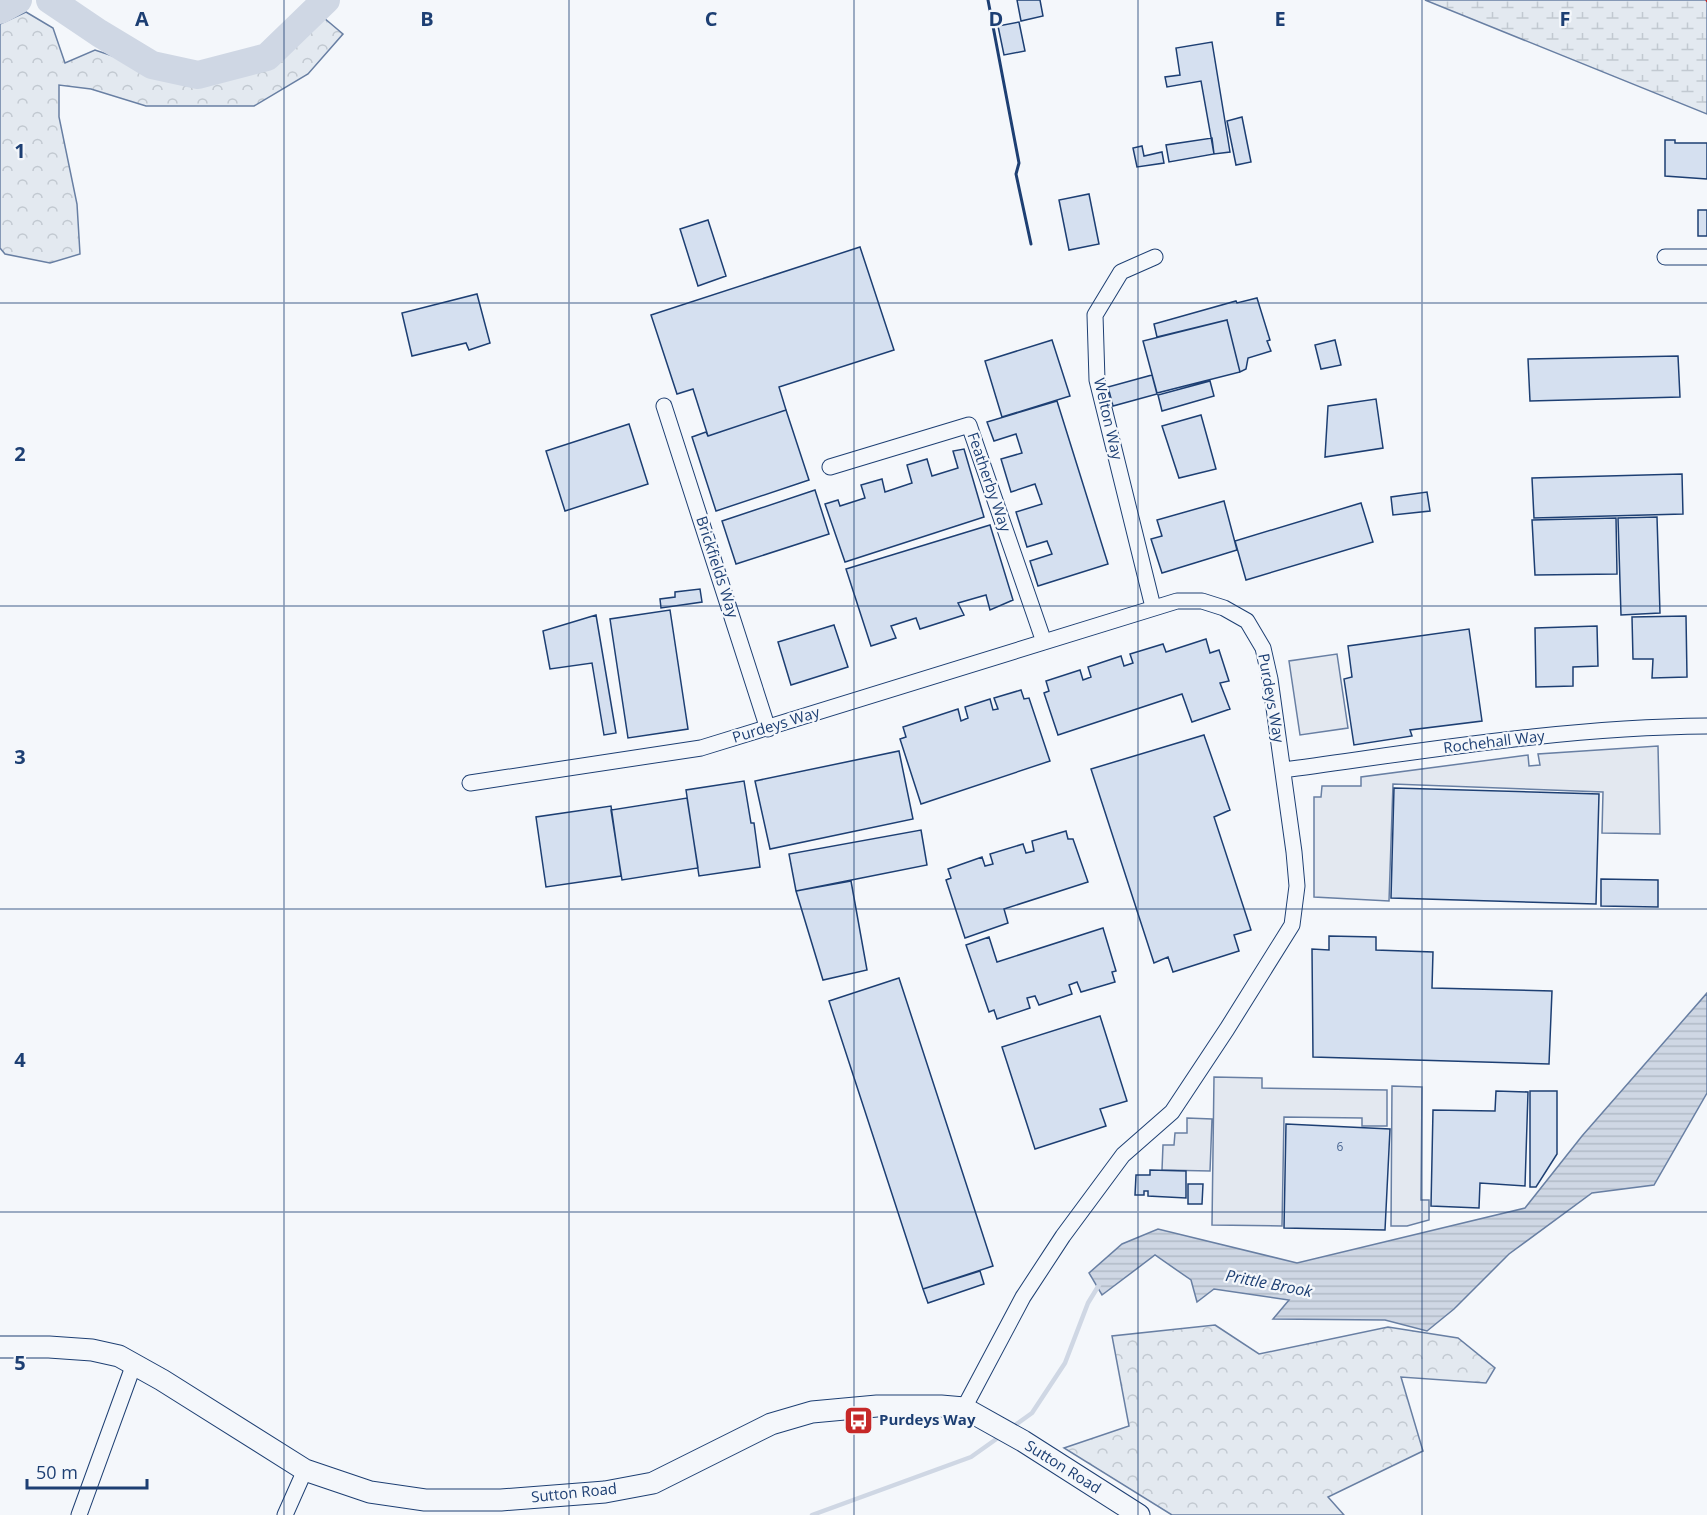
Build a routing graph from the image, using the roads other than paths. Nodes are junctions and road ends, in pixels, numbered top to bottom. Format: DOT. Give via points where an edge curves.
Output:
graph roads {
  1 [pos="1155,257"];
  2 [pos="1665,257"];
  3 [pos="1707,257"];
  4 [pos="664,406"];
  5 [pos="830,467"];
  6 [pos="1153,607"];
  7 [pos="1044,642"];
  8 [pos="1707,726"];
  9 [pos="768,729"];
  10 [pos="1283,770"];
  11 [pos="470,783"];
  12 [pos="0,1347"];
  13 [pos="134,1364"];
  14 [pos="964,1408"];
  15 [pos="305,1470"];
  16 [pos="424,1508"];
  17 [pos="79,1515"];
  18 [pos="285,1515"];
  19 [pos="1139,1515"];
  1 -- 6 [label="street, Welton Way" via="1121,272 1095,315 1097,380"];
  2 -- 3 [label="street"];
  4 -- 9 [label="street, Brickfields Way"];
  5 -- 7 [label="street, Featherby Way" via="969,425"];
  6 -- 7 [label="street, Purdeys Way"];
  6 -- 10 [label="street, Purdeys Way" via="1177,601 1202,601 1247,621 1263,648"];
  7 -- 9 [label="street, Purdeys Way"];
  8 -- 10 [label="street, Rochehall Way" via="1507,740"];
  9 -- 11 [label="street, Purdeys Way" via="701,748"];
  10 -- 14 [label="street, Purdeys Way" via="1297,886 1292,925 1172,1112 1123,1155 1063,1236 1023,1297"];
  12 -- 13 [label="street, Sutton Road" via="92,1350"];
  13 -- 15 [label="street, Sutton Road"];
  13 -- 17 [label="street"];
  14 -- 16 [label="street, Sutton Road" via="877,1406 812,1412 771,1424 653,1483 590,1494"];
  14 -- 19 [label="street, Sutton Road"];
  15 -- 16 [label="street, Sutton Road"];
  15 -- 18 [label="street"];
}
